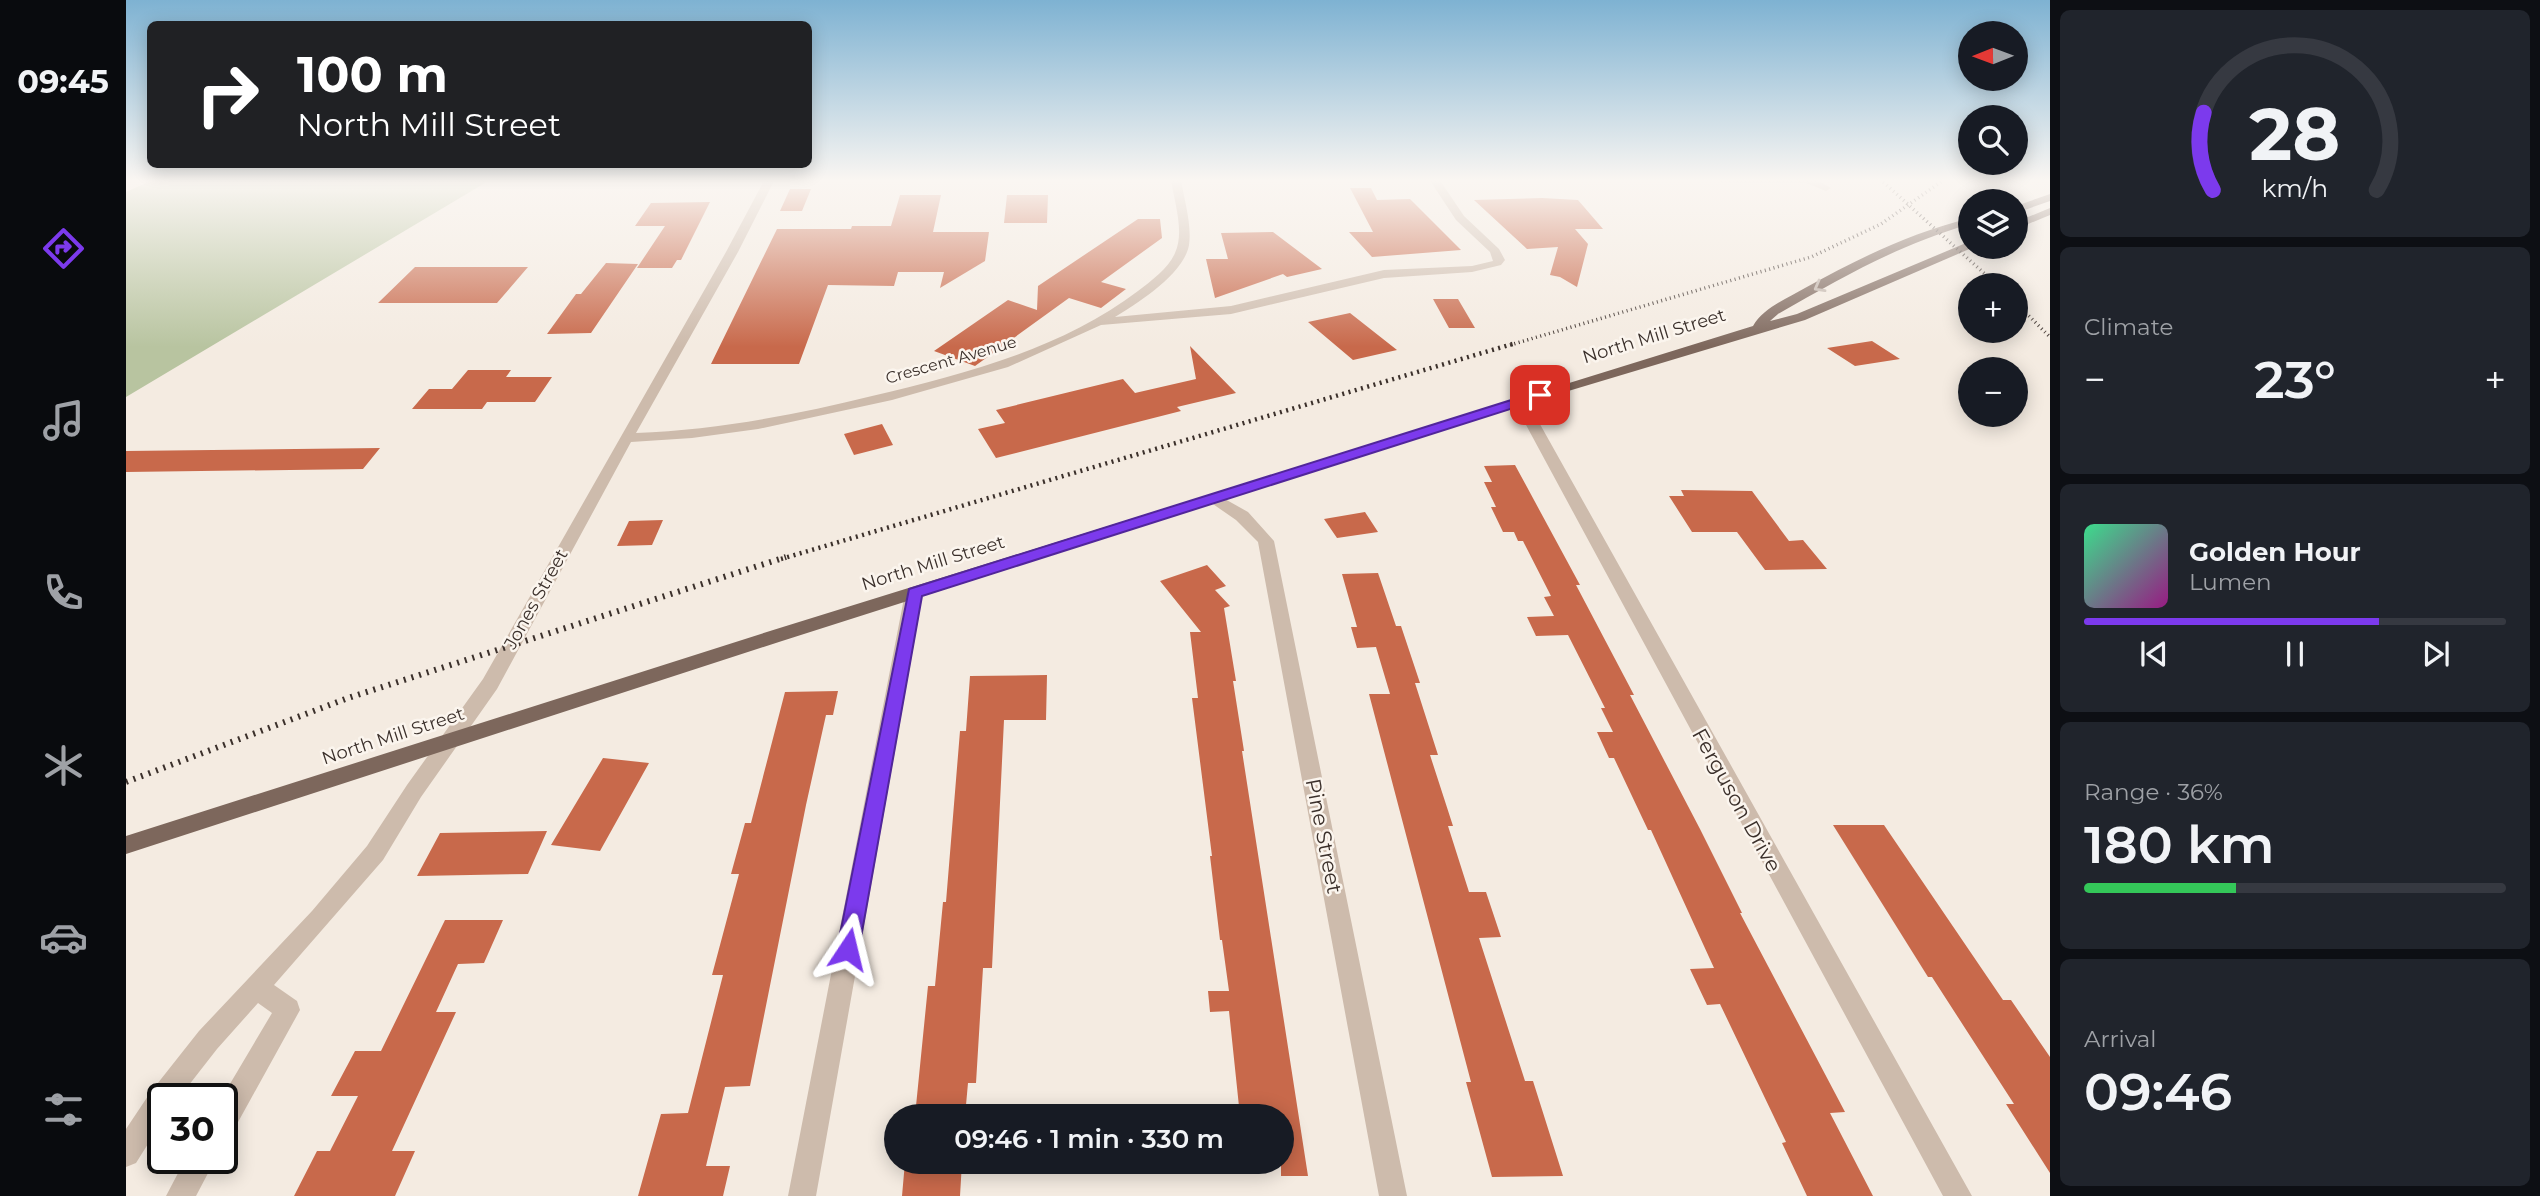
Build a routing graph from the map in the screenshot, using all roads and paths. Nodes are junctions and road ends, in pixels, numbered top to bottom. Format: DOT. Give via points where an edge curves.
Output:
graph roads {
  1 [pos="741,235"];
  2 [pos="1184,235"];
  3 [pos="1478,235"];
  4 [pos="1922,235"];
  5 [pos="1958,251"];
  6 [pos="1097,323"];
  7 [pos="1755,329"];
  8 [pos="1520,401"];
  9 [pos="626,438"];
  10 [pos="1216,499"];
  11 [pos="915,593"];
  12 [pos="448,742"];
  13 [pos="126,845"];
  14 [pos="257,987"];
  15 [pos="238,1096"];
  16 [pos="126,1153"];
  17 [pos="193,1174"];
  18 [pos="180,1196"];
  19 [pos="802,1196"];
  20 [pos="1393,1196"];
  21 [pos="1958,1196"];
  1 -- 9 [label="street, Jones Street"];
  2 -- 6 [label="street, Crescent Avenue" via="1182,252 1151,287"];
  3 -- 6 [label="street" via="1495,251 1497,263 1472,269 1384,274 1231,310"];
  4 -- 7 [label="main road, North Mill Street, one-way" via="1862,261 1774,311"];
  5 -- 7 [label="main road, North Mill Street" via="1825,309"];
  6 -- 9 [label="street, Crescent Avenue" via="997,368 870,401 720,432"];
  7 -- 8 [label="main road, North Mill Street"];
  8 -- 10 [label="main road, North Mill Street"];
  8 -- 21 [label="street, Ferguson Drive"];
  9 -- 12 [label="street, Jones Street" via="490,684"];
  10 -- 11 [label="main road, North Mill Street"];
  10 -- 20 [label="street, Pine Street" via="1242,516 1266,541"];
  11 -- 12 [label="main road, North Mill Street"];
  11 -- 19 [label="street"];
  12 -- 13 [label="main road, North Mill Street"];
  12 -- 14 [label="street, Jones Street" via="374,853"];
  14 -- 15 [label="street" via="288,1010"];
  14 -- 16 [label="street, Jones Street" via="180,1074"];
  17 -- 18 [label="street"];
}
